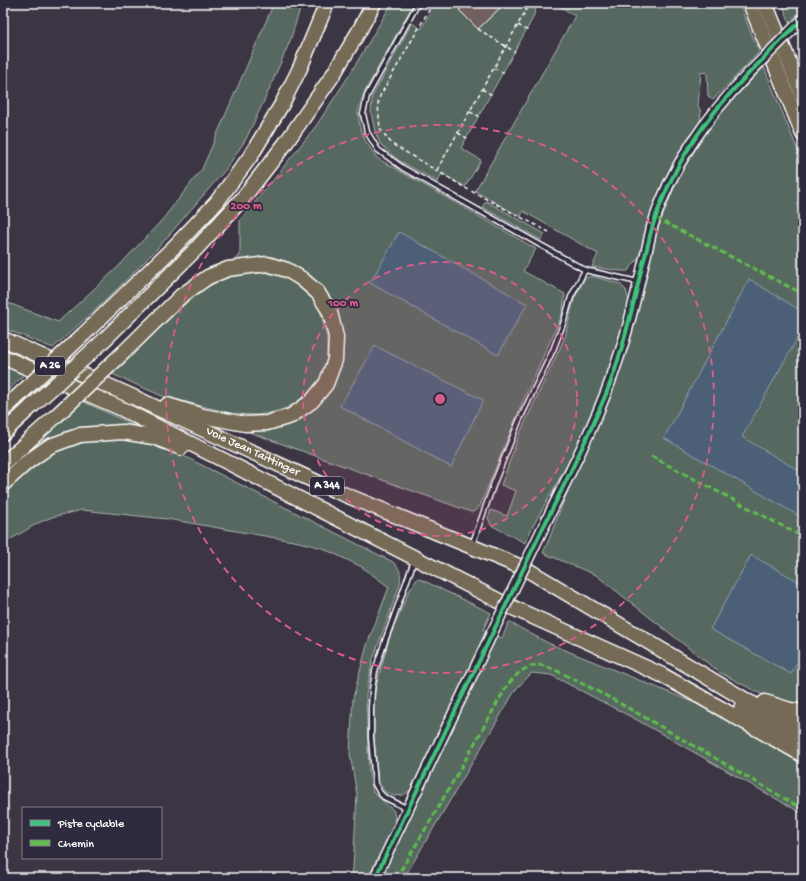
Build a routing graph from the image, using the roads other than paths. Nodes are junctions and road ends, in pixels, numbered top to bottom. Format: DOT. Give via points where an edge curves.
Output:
graph roads {
  1 [pos="328,3"];
  2 [pos="374,3"];
  3 [pos="418,3"];
  4 [pos="750,3"];
  5 [pos="765,3"];
  6 [pos="773,3"];
  7 [pos="803,19"];
  8 [pos="790,63"];
  9 [pos="803,96"];
  10 [pos="803,134"];
  11 [pos="585,270"];
  12 [pos="638,282"];
  13 [pos="3,339"];
  14 [pos="3,357"];
  15 [pos="131,396"];
  16 [pos="3,410"];
  17 [pos="3,434"];
  18 [pos="229,463"];
  19 [pos="3,464"];
  20 [pos="3,484"];
  21 [pos="471,546"];
  22 [pos="415,558"];
  23 [pos="662,675"];
  24 [pos="711,679"];
  25 [pos="803,712"];
  26 [pos="803,725"];
  27 [pos="803,741"];
  28 [pos="803,755"];
  29 [pos="408,809"];
  30 [pos="375,878"];
  1 -- 16 [label="highway, A 26, bridge" via="286,96 250,157 216,203 174,247"];
  2 -- 17 [label="highway, A 26, bridge" via="333,75 285,144 243,198 195,250 101,343"];
  3 -- 11 [label="lane" via="368,96 363,114 367,132 378,150 403,168"];
  4 -- 10 [label="highway"];
  5 -- 8 [label="highway"];
  6 -- 8 [label="highway" via="791,48"];
  7 -- 12 [label="street, bridge" via="722,102 682,158 652,228"];
  8 -- 9 [label="highway"];
  11 -- 12 [label="lane"];
  11 -- 21 [label="lane" via="571,297 553,350 518,421"];
  12 -- 29 [label="street, bridge" via="619,358 589,434"];
  13 -- 15 [label="highway, Voie Jean Taittinger / A 344"];
  14 -- 18 [label="highway, Voie Jean Taittinger / A 344" via="118,407"];
  15 -- 19 [label="highway, bridge" via="144,395 210,417 245,424 267,423 291,416 312,401 326,384 335,360 336,337 330,312 318,293 302,278 267,264 228,269 208,277 181,296"];
  15 -- 21 [label="highway, Voie Jean Taittinger / A 344" via="336,490"];
  18 -- 20 [label="highway" via="194,454 153,437 123,432 80,435 50,446"];
  18 -- 22 [label="highway, Voie Jean Taittinger / A 344"];
  21 -- 24 [label="highway, Voie Jean Taittinger / A 344" via="526,568"];
  22 -- 23 [label="highway, Voie Jean Taittinger / A 344" via="509,606"];
  22 -- 29 [label="lane" via="385,640 372,690 371,738 375,784 384,797"];
  23 -- 27 [label="highway" via="693,683"];
  23 -- 28 [label="highway"];
  24 -- 25 [label="highway" via="759,700"];
  24 -- 26 [label="highway" via="770,713"];
  29 -- 30 [label="street"];
}
